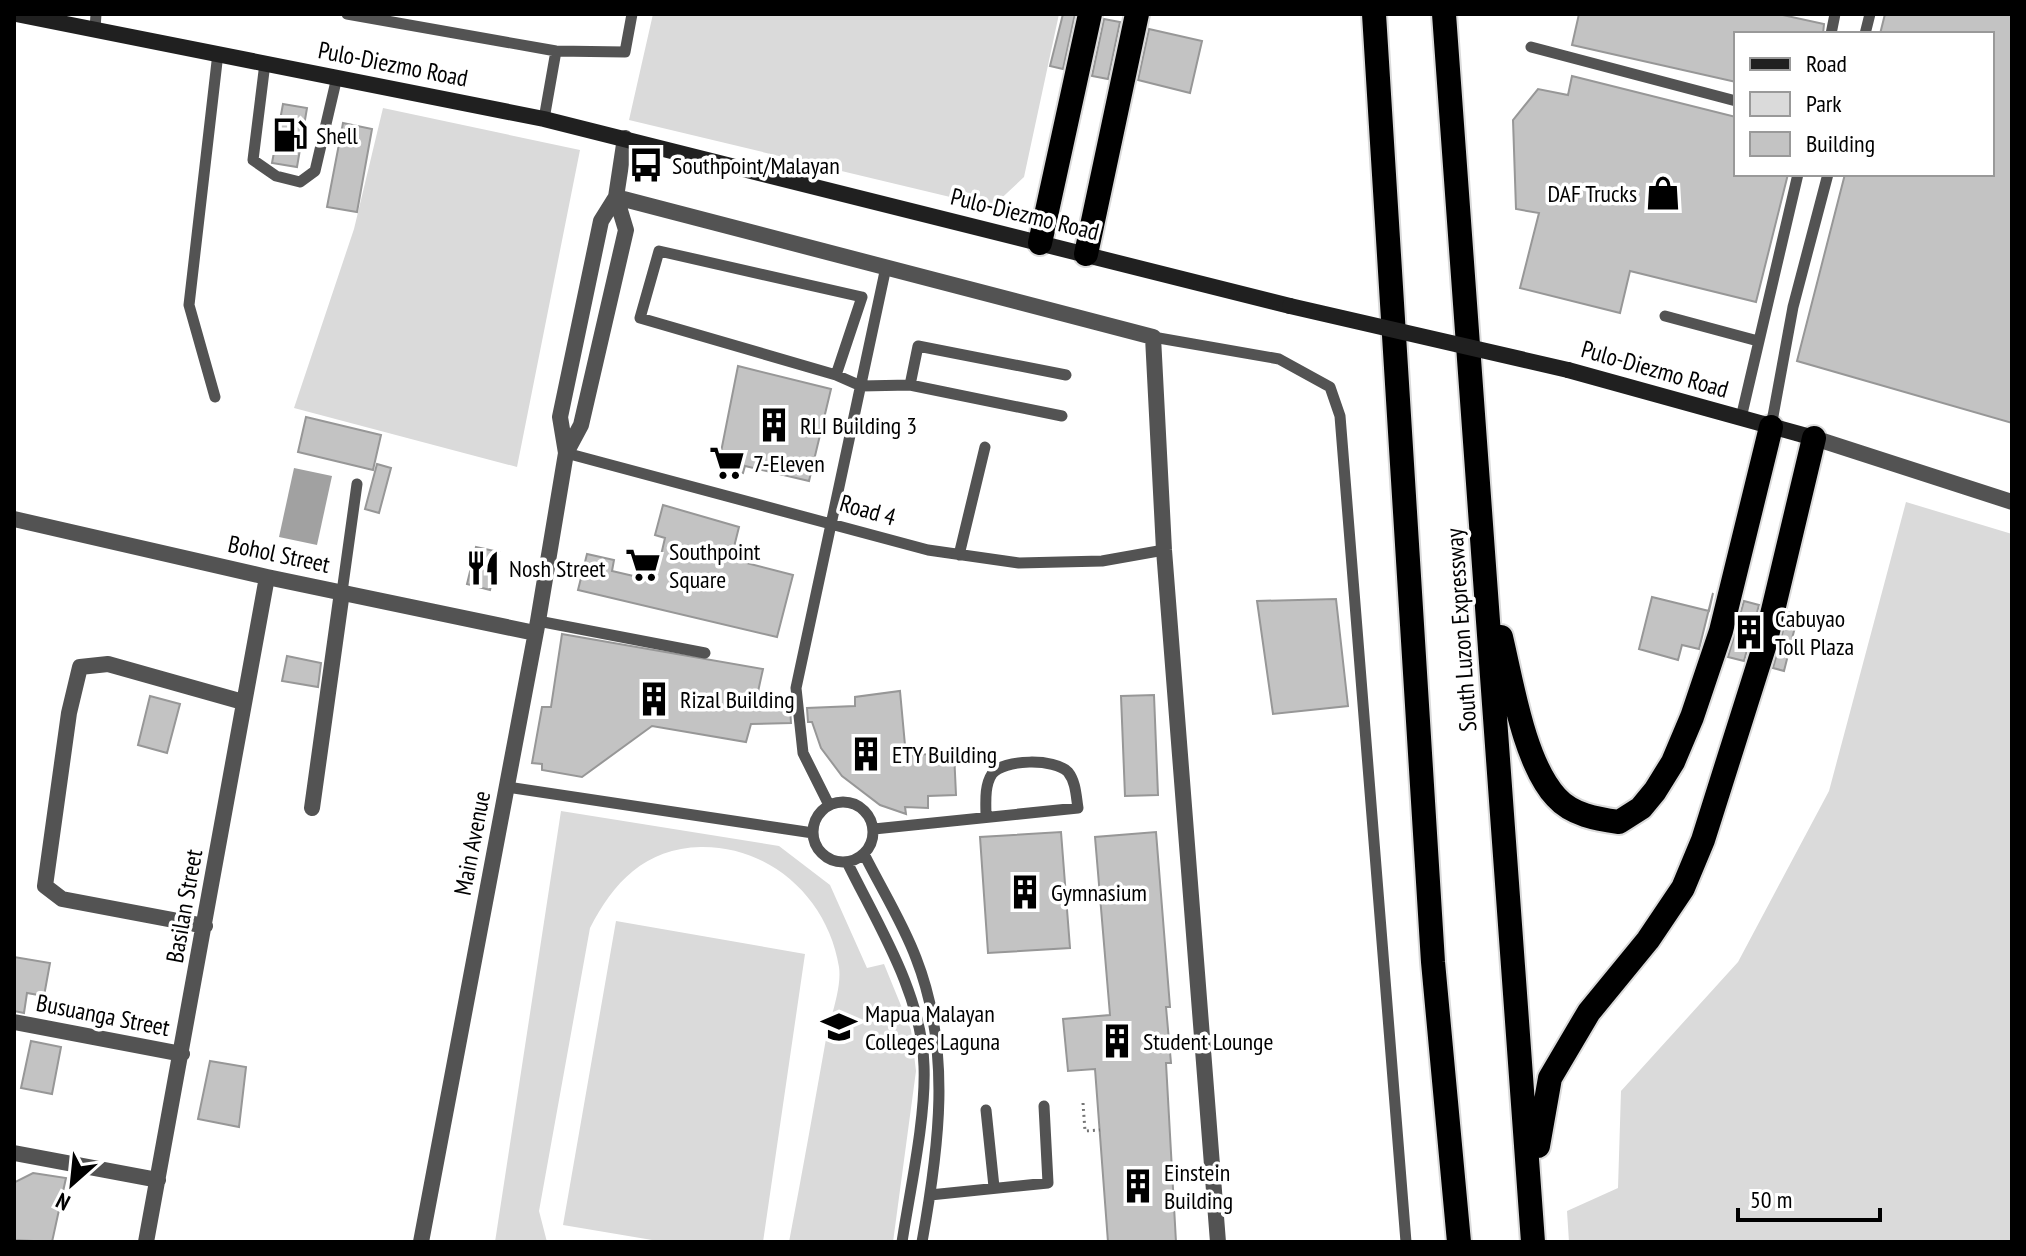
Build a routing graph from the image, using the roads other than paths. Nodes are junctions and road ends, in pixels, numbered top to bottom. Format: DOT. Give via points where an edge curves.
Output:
graph roads {
  1 [pos="16,14"];
  2 [pos="347,14"];
  3 [pos="632,14"];
  4 [pos="1090,14"];
  5 [pos="1137,14"];
  6 [pos="1361,14"];
  7 [pos="1374,14"];
  8 [pos="1444,14"];
  9 [pos="96,21"];
  10 [pos="1531,47"];
  11 [pos="556,51"];
  12 [pos="218,53"];
  13 [pos="265,63"];
  14 [pos="337,77"];
  15 [pos="1734,100"];
  16 [pos="1380,111"];
  17 [pos="544,119"];
  18 [pos="625,138"];
  19 [pos="1798,176"];
  20 [pos="1827,176"];
  21 [pos="616,197"];
  22 [pos="1040,243"];
  23 [pos="1086,254"];
  24 [pos="886,267"];
  25 [pos="1665,316"];
  26 [pos="1153,337"];
  27 [pos="1758,341"];
  28 [pos="836,375"];
  29 [pos="1066,375"];
  30 [pos="910,385"];
  31 [pos="861,386"];
  32 [pos="215,397"];
  33 [pos="1062,416"];
  34 [pos="1741,418"];
  35 [pos="1771,427"];
  36 [pos="1814,438"];
  37 [pos="985,447"];
  38 [pos="566,453"];
  39 [pos="357,484"];
  40 [pos="2012,502"];
  41 [pos="14,519"];
  42 [pos="832,523"];
  43 [pos="1164,550"];
  44 [pos="959,555"];
  45 [pos="1484,565"];
  46 [pos="267,577"];
  47 [pos="342,592"];
  48 [pos="536,627"];
  49 [pos="705,653"];
  50 [pos="243,702"];
  51 [pos="507,787"];
  52 [pos="829,805"];
  53 [pos="312,808"];
  54 [pos="986,817"];
  55 [pos="874,829"];
  56 [pos="813,833"];
  57 [pos="864,854"];
  58 [pos="847,862"];
  59 [pos="205,926"];
  60 [pos="14,1022"];
  61 [pos="182,1054"];
  62 [pos="1044,1106"];
  63 [pos="986,1110"];
  64 [pos="14,1153"];
  65 [pos="158,1180"];
  66 [pos="994,1187"];
  67 [pos="930,1195"];
  68 [pos="1531,1208"];
  69 [pos="146,1242"];
  70 [pos="421,1242"];
  71 [pos="902,1242"];
  72 [pos="922,1242"];
  73 [pos="1218,1242"];
  74 [pos="1406,1242"];
  75 [pos="1459,1242"];
  76 [pos="1533,1242"];
  1 -- 9 [label="main road, Pulo-Diezmo Road"];
  2 -- 11 [label="lane"];
  3 -- 11 [label="lane" via="625,52"];
  4 -- 22 [label="highway"];
  5 -- 23 [label="highway"];
  6 -- 16 [label="highway"];
  7 -- 16 [label="highway, South Luzon Expressway"];
  8 -- 45 [label="highway, South Luzon Expressway"];
  9 -- 12 [label="main road, Pulo-Diezmo Road"];
  10 -- 15 [label="lane"];
  11 -- 17 [label="lane"];
  12 -- 13 [label="main road, Pulo-Diezmo Road"];
  12 -- 32 [label="lane" via="189,305"];
  13 -- 14 [label="main road, Pulo-Diezmo Road"];
  13 -- 14 [label="lane" via="253,160 276,176 300,182 315,171"];
  14 -- 17 [label="main road, Pulo-Diezmo Road"];
  16 -- 75 [label="highway, South Luzon Expressway" via="1433,962"];
  17 -- 18 [label="main road, Pulo-Diezmo Road"];
  18 -- 21 [label="street, Main Avenue"];
  18 -- 22 [label="main road, Pulo-Diezmo Road"];
  19 -- 27 [label="lane"];
  20 -- 35 [label="lane" via="1793,307"];
  21 -- 24 [label="street"];
  21 -- 38 [label="street, Main Avenue" via="601,221 560,417"];
  21 -- 38 [label="street, Main Avenue" via="626,230 581,425"];
  22 -- 23 [label="main road, Pulo-Diezmo Road"];
  23 -- 34 [label="main road, Pulo-Diezmo Road, bridge" via="1568,370"];
  24 -- 26 [label="street"];
  24 -- 31 [label="lane"];
  25 -- 27 [label="lane"];
  26 -- 43 [label="street"];
  26 -- 74 [label="lane" via="1279,359 1330,387 1340,416"];
  27 -- 34 [label="lane"];
  28 -- 28 [label="lane" via="640,318 659,251 862,297"];
  28 -- 31 [label="lane"];
  29 -- 30 [label="lane" via="918,346"];
  30 -- 31 [label="lane"];
  30 -- 33 [label="lane"];
  31 -- 42 [label="lane"];
  34 -- 35 [label="main road, Pulo-Diezmo Road"];
  35 -- 36 [label="main road, Pulo-Diezmo Road"];
  35 -- 45 [label="highway" via="1721,631 1692,717 1655,791 1619,822 1585,816 1557,798 1537,764"];
  36 -- 40 [label="street, Pulo-Diezmo Road"];
  36 -- 68 [label="highway" via="1765,644 1703,840 1683,888 1589,1012 1550,1078"];
  37 -- 44 [label="lane"];
  38 -- 42 [label="lane, Road 4"];
  38 -- 48 [label="street, Main Avenue"];
  39 -- 47 [label="lane"];
  41 -- 46 [label="street, Bohol Street"];
  42 -- 44 [label="lane, Road 4"];
  42 -- 52 [label="lane" via="796,688 803,753"];
  43 -- 44 [label="lane, Road 4" via="1102,561 1047,563"];
  43 -- 73 [label="street"];
  45 -- 68 [label="highway, South Luzon Expressway"];
  46 -- 47 [label="street, Bohol Street"];
  46 -- 50 [label="street, Basilan Street"];
  47 -- 48 [label="street, Bohol Street"];
  47 -- 53 [label="street"];
  48 -- 49 [label="lane"];
  48 -- 51 [label="street, Main Avenue"];
  50 -- 59 [label="street, Basilan Street"];
  50 -- 59 [label="street" via="108,664 80,667 69,713 45,886 62,899"];
  51 -- 56 [label="lane"];
  51 -- 70 [label="street, Main Avenue"];
  52 -- 55 [label="lane" via="858,805"];
  52 -- 56 [label="lane" via="817,816"];
  54 -- 54 [label="lane" via="992,774 1006,764 1052,764 1066,770 1073,781 1078,808"];
  54 -- 55 [label="lane"];
  55 -- 57 [label="lane"];
  56 -- 58 [label="lane" via="827,858"];
  57 -- 58 [label="lane"];
  57 -- 67 [label="lane" via="916,958 933,1015 941,1068"];
  58 -- 71 [label="lane" via="899,966 924,1066"];
  59 -- 61 [label="street, Basilan Street"];
  60 -- 61 [label="street, Busuanga Street"];
  61 -- 65 [label="street, Basilan Street"];
  62 -- 66 [label="lane" via="1048,1183"];
  63 -- 66 [label="lane"];
  64 -- 65 [label="street"];
  65 -- 69 [label="street, Basilan Street"];
  66 -- 67 [label="lane"];
  67 -- 72 [label="lane"];
  68 -- 76 [label="highway, South Luzon Expressway"];
}
